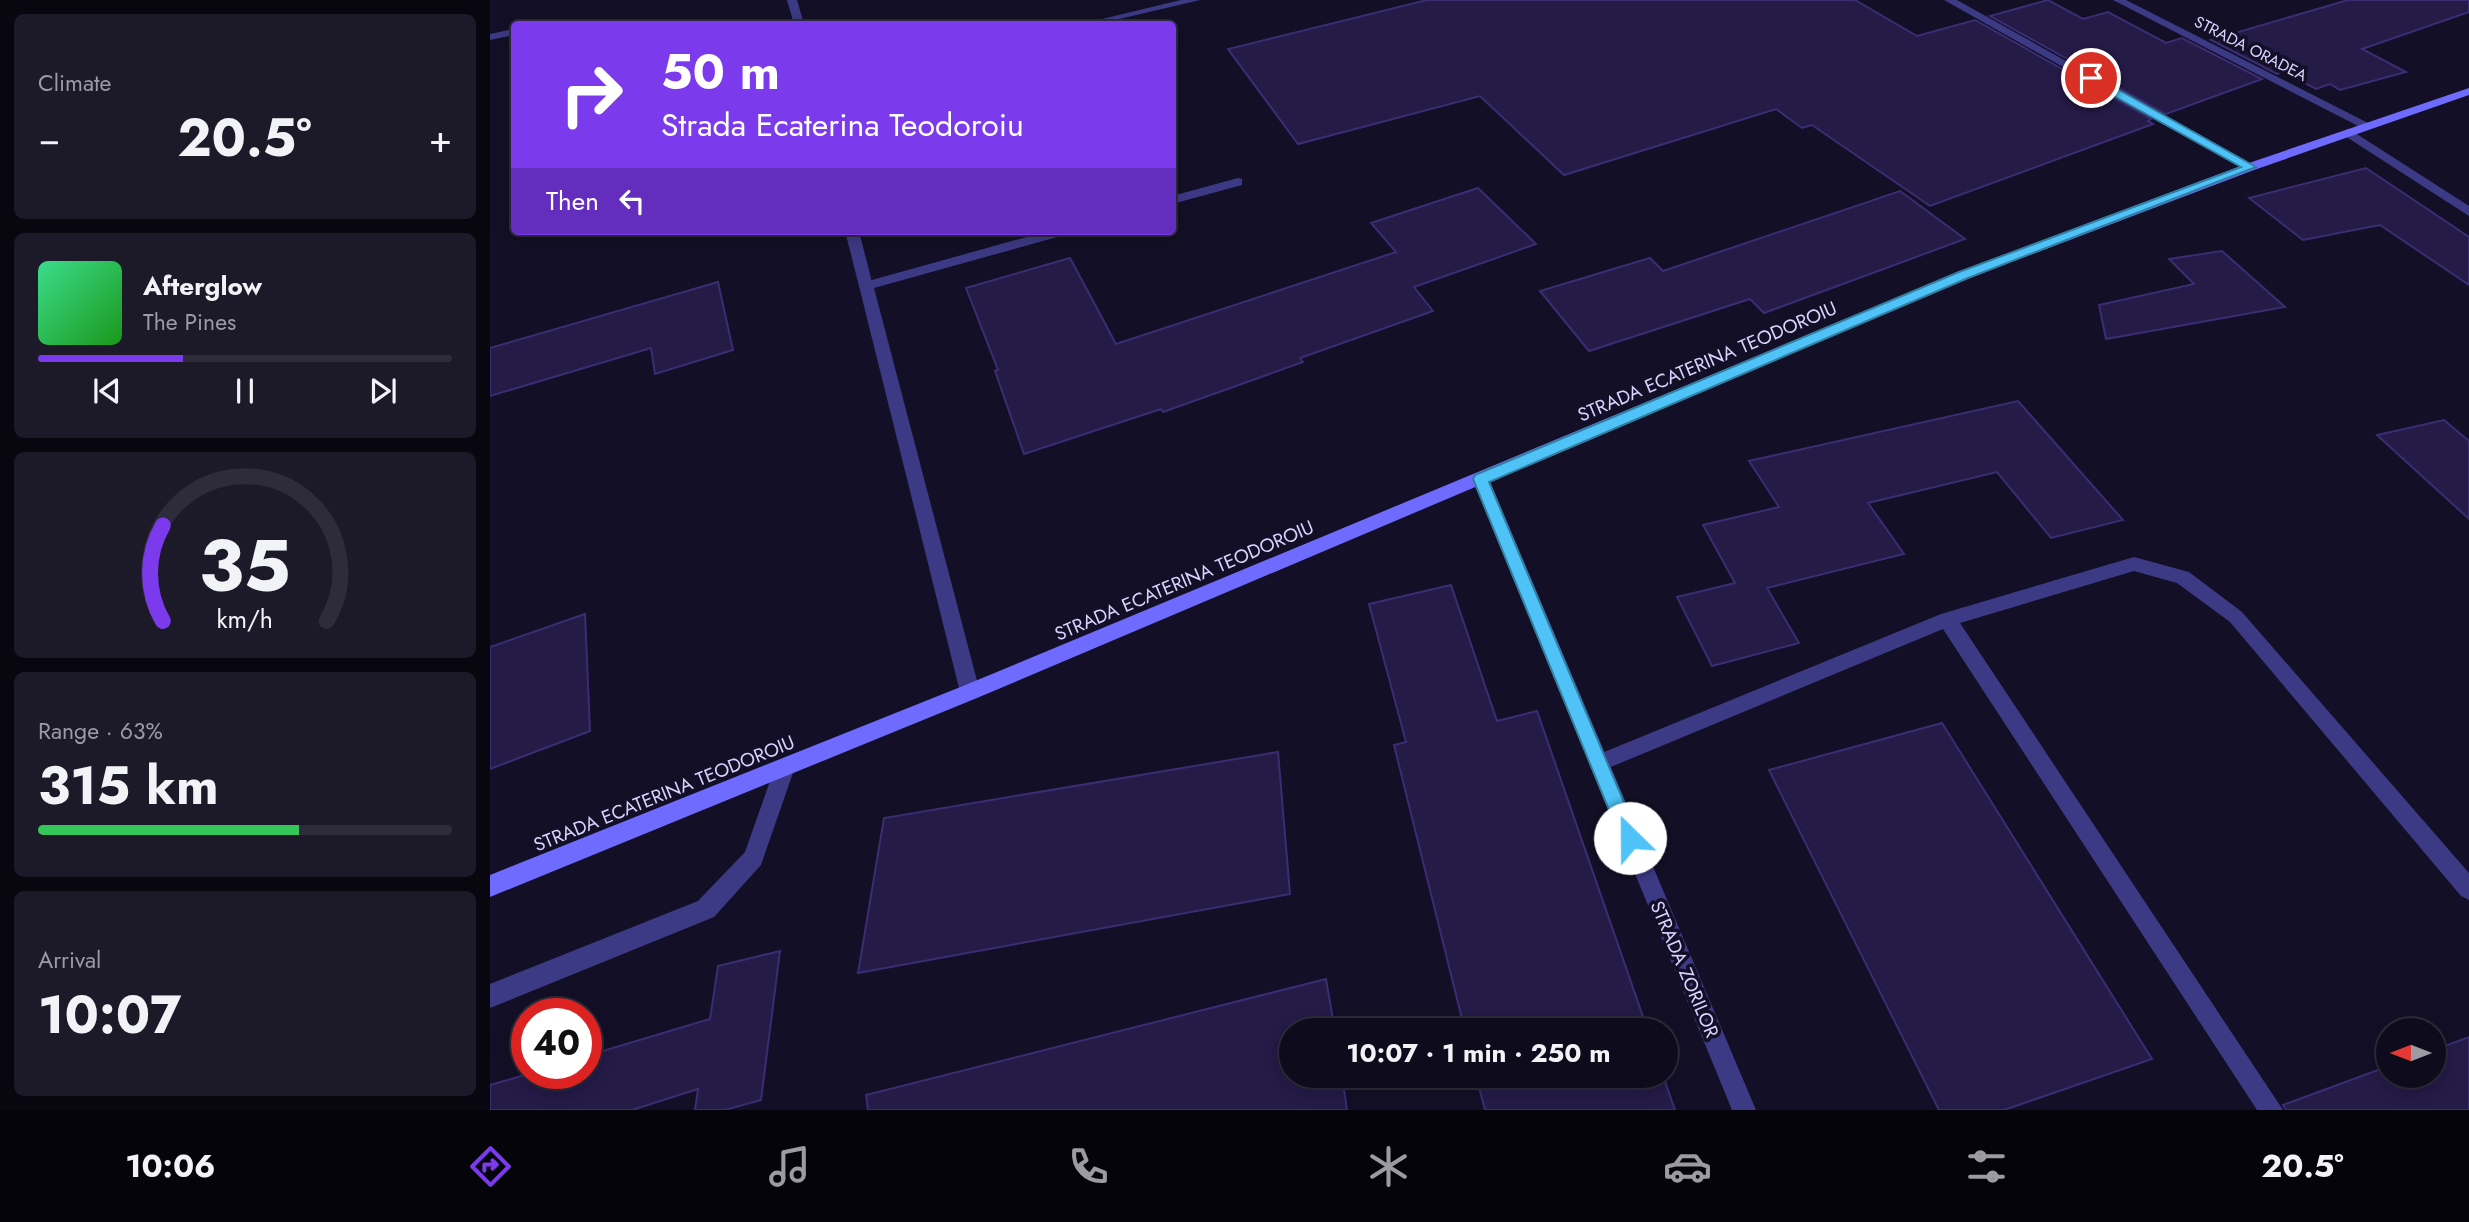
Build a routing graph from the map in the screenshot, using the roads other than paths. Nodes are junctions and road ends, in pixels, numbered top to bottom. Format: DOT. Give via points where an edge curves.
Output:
graph roads {
  1 [pos="792,0"];
  2 [pos="1195,0"];
  3 [pos="1949,0"];
  4 [pos="2118,0"];
  5 [pos="798,21"];
  6 [pos="1100,21"];
  7 [pos="511,33"];
  8 [pos="490,37"];
  9 [pos="2469,91"];
  10 [pos="2368,126"];
  11 [pos="2349,133"];
  12 [pos="2250,167"];
  13 [pos="1238,182"];
  14 [pos="1176,199"];
  15 [pos="2469,212"];
  16 [pos="853,235"];
  17 [pos="1049,235"];
  18 [pos="866,286"];
  19 [pos="1481,479"];
  20 [pos="1947,619"];
  21 [pos="971,692"];
  22 [pos="1599,763"];
  23 [pos="785,767"];
  24 [pos="490,886"];
  25 [pos="2469,889"];
  26 [pos="490,996"];
  27 [pos="1744,1110"];
  28 [pos="2271,1110"];
  1 -- 5 [label="street"];
  2 -- 6 [label="street"];
  3 -- 12 [label="street"];
  4 -- 10 [label="street, STRADA ORADEA"];
  7 -- 8 [label="street"];
  9 -- 10 [label="main road, STRADA ECATERINA TEODOROIU"];
  10 -- 11 [label="main road, STRADA ECATERINA TEODOROIU"];
  11 -- 12 [label="main road, STRADA ECATERINA TEODOROIU"];
  11 -- 15 [label="street"];
  12 -- 19 [label="main road, STRADA ECATERINA TEODOROIU" via="1964,275"];
  13 -- 14 [label="street"];
  16 -- 18 [label="street"];
  17 -- 18 [label="street"];
  18 -- 21 [label="street"];
  19 -- 21 [label="main road, STRADA ECATERINA TEODOROIU"];
  19 -- 22 [label="street, STRADA ZORILOR"];
  20 -- 22 [label="street"];
  20 -- 25 [label="street" via="2134,564 2183,577 2236,617"];
  20 -- 28 [label="street"];
  21 -- 23 [label="main road, STRADA ECATERINA TEODOROIU"];
  22 -- 27 [label="street, STRADA ZORILOR"];
  23 -- 24 [label="main road, STRADA ECATERINA TEODOROIU"];
  23 -- 26 [label="street" via="752,858 706,909"];
}
